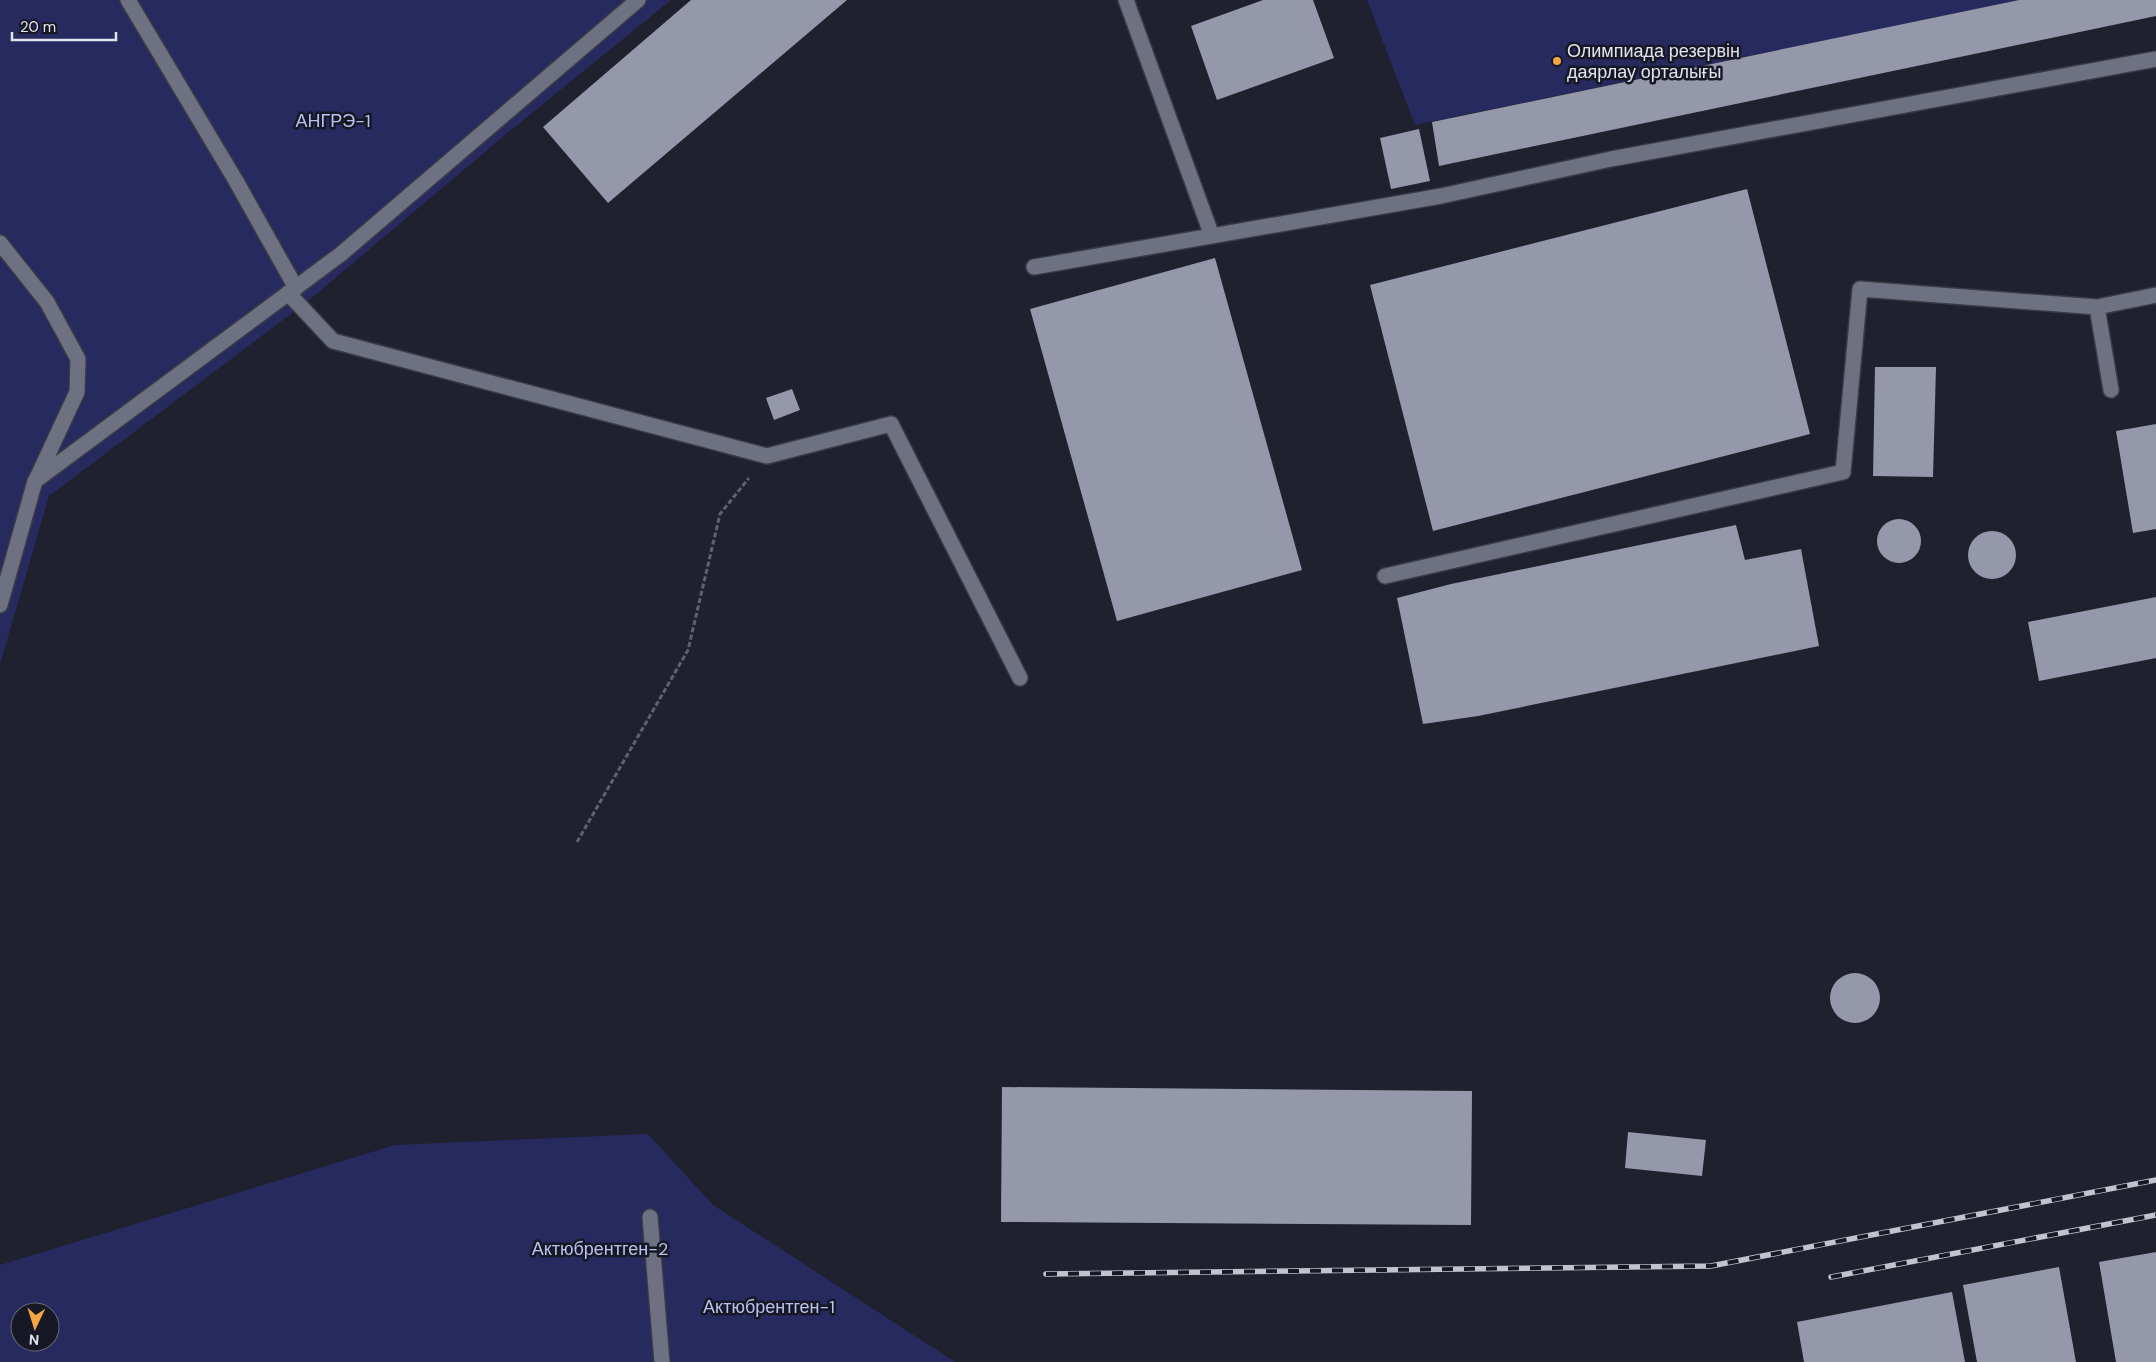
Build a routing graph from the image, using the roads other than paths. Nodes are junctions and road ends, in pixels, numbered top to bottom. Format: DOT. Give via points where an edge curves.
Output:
graph roads {
  1 [pos="128,0"];
  2 [pos="638,0"];
  3 [pos="1126,0"];
  4 [pos="2156,59"];
  5 [pos="1212,236"];
  6 [pos="0,243"];
  7 [pos="1034,267"];
  8 [pos="292,290"];
  9 [pos="2156,295"];
  10 [pos="2097,307"];
  11 [pos="2111,390"];
  12 [pos="35,481"];
  13 [pos="1385,576"];
  14 [pos="0,605"];
  15 [pos="1020,678"];
  16 [pos="650,1216"];
  17 [pos="662,1362"];
  1 -- 8 [label="lane" via="236,181"];
  2 -- 8 [label="lane" via="341,254"];
  3 -- 5 [label="lane"];
  4 -- 5 [label="lane" via="1611,159 1441,196"];
  5 -- 7 [label="lane"];
  6 -- 12 [label="lane" via="47,302 78,359 77,392"];
  8 -- 12 [label="lane"];
  8 -- 15 [label="lane" via="333,341 767,456 891,424"];
  9 -- 10 [label="lane"];
  10 -- 11 [label="lane"];
  10 -- 13 [label="lane" via="1860,289 1844,472"];
  12 -- 14 [label="lane"];
  16 -- 17 [label="lane"];
}
